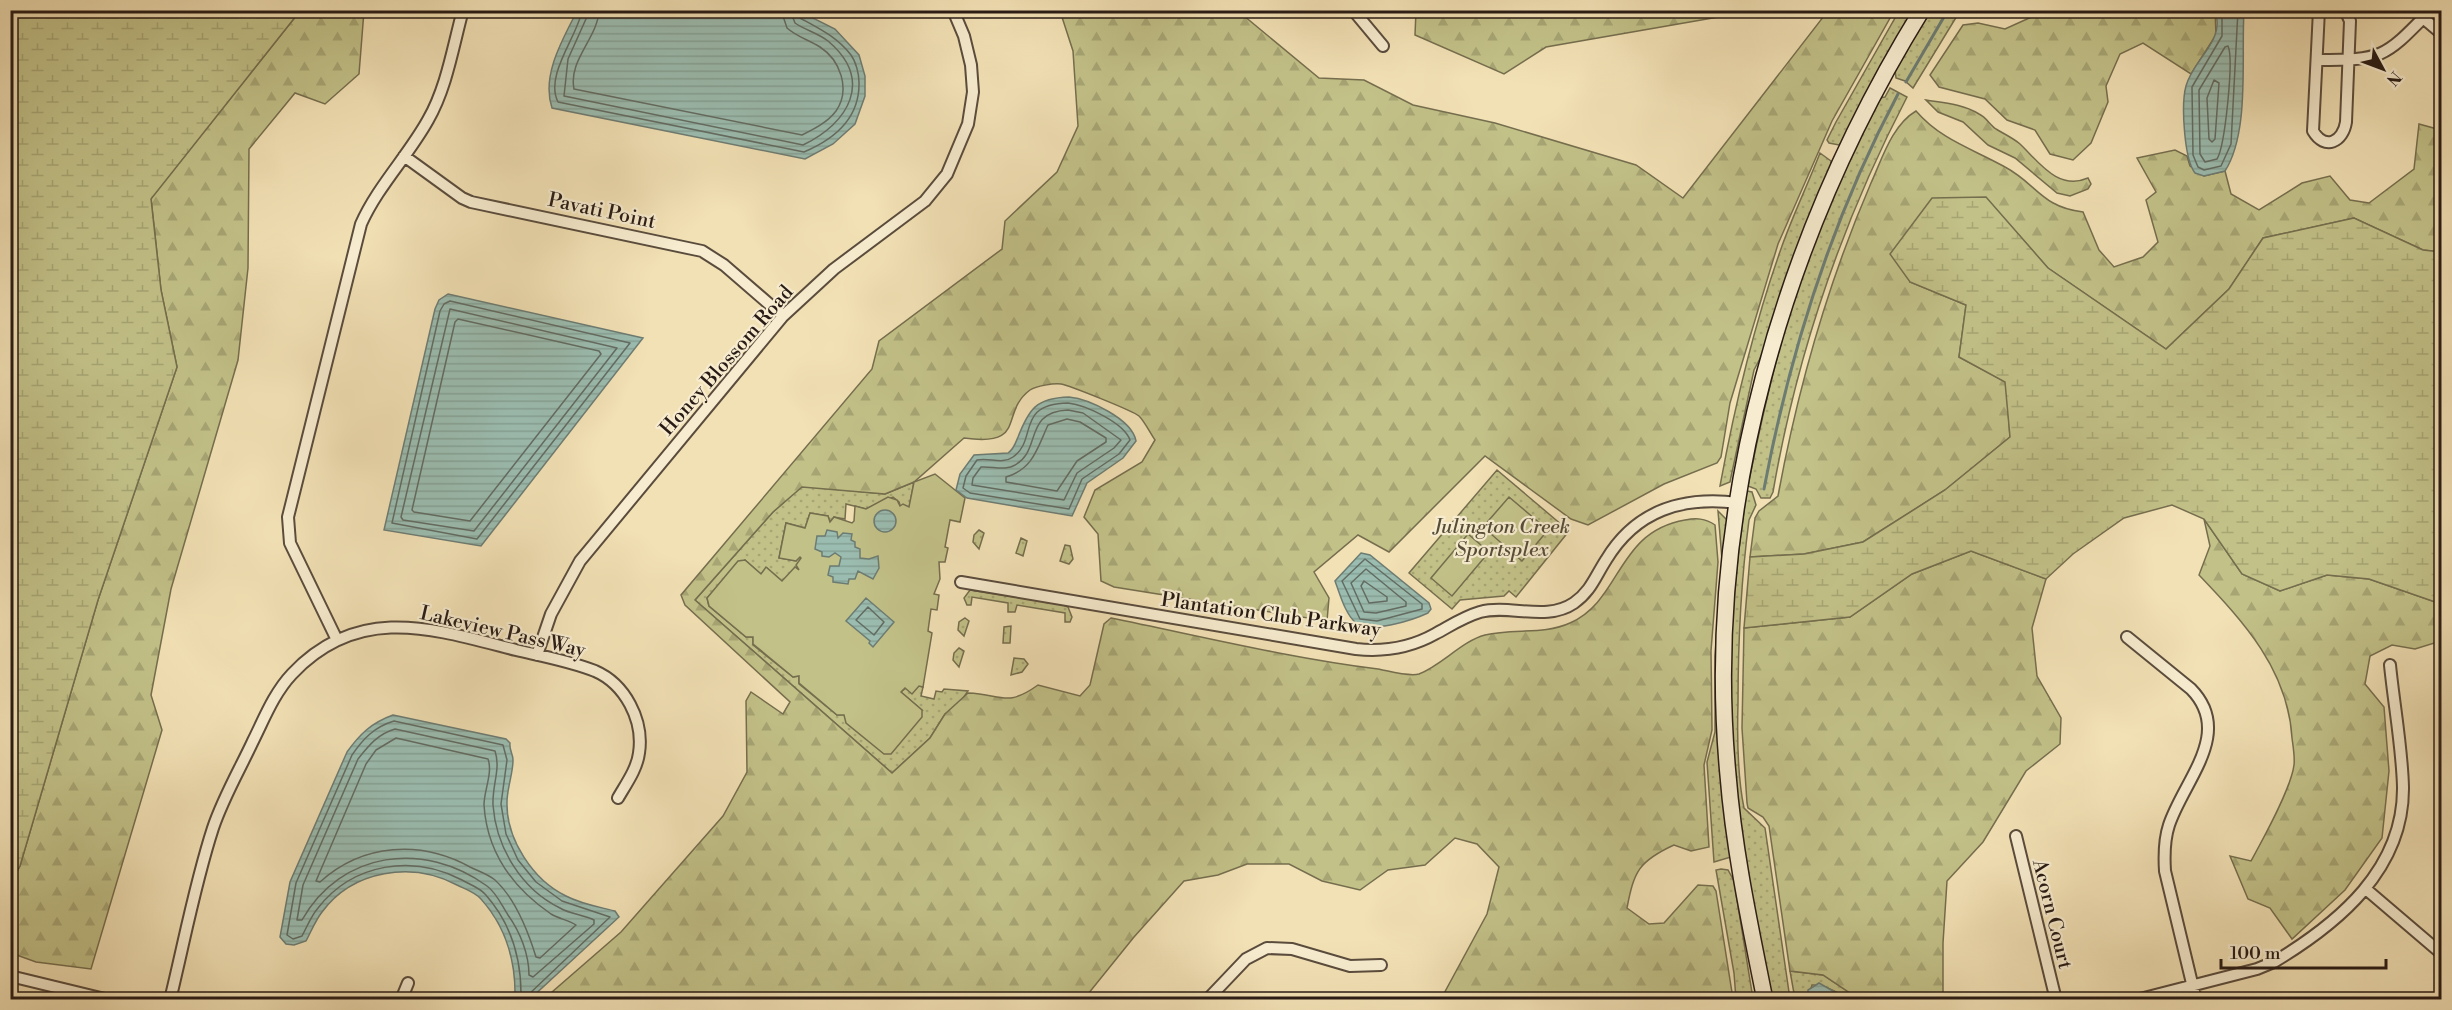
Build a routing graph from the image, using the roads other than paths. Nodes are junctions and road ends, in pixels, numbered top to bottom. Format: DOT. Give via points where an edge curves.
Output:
graph roads {
  1 [pos="463,10"];
  2 [pos="953,10"];
  3 [pos="1353,10"];
  4 [pos="1922,10"];
  5 [pos="2319,10"];
  6 [pos="2345,10"];
  7 [pos="2427,14"];
  8 [pos="2442,34"];
  9 [pos="1383,46"];
  10 [pos="2317,60"];
  11 [pos="2348,60"];
  12 [pos="404,156"];
  13 [pos="783,316"];
  14 [pos="1738,503"];
  15 [pos="961,582"];
  16 [pos="2127,637"];
  17 [pos="337,640"];
  18 [pos="537,655"];
  19 [pos="2390,665"];
  20 [pos="618,798"];
  21 [pos="2016,836"];
  22 [pos="2367,890"];
  23 [pos="2442,954"];
  24 [pos="1381,965"];
  25 [pos="10,976"];
  26 [pos="408,983"];
  27 [pos="2193,986"];
  28 [pos="109,999"];
  29 [pos="170,999"];
  30 [pos="401,999"];
  31 [pos="1207,999"];
  32 [pos="1764,999"];
  33 [pos="2056,999"];
  34 [pos="2136,999"];
  35 [pos="2196,999"];
  1 -- 12 [label="street" via="439,96"];
  2 -- 13 [label="street, Honey Blossom Road" via="964,36 973,92 968,124 947,174 925,201 834,269"];
  3 -- 9 [label="street"];
  4 -- 14 [label="street" via="1850,140 1803,251 1769,359"];
  5 -- 10 [label="street"];
  6 -- 11 [label="street" via="2350,21"];
  7 -- 8 [label="street"];
  7 -- 11 [label="street" via="2386,52 2373,58"];
  10 -- 11 [label="street"];
  10 -- 11 [label="street" via="2313,131 2328,143 2345,132"];
  12 -- 13 [label="street, Pavati Point" via="471,202 702,251"];
  12 -- 17 [label="street" via="362,224 288,517 290,543"];
  13 -- 18 [label="street, Honey Blossom Road" via="580,561 551,614"];
  14 -- 15 [label="street, Plantation Club Parkway" via="1687,502 1647,515 1617,544 1588,592 1566,608 1480,612 1419,642 1385,650 1356,649"];
  14 -- 32 [label="street" via="1726,631 1725,733 1739,862"];
  16 -- 27 [label="street" via="2191,689 2208,714 2207,744 2169,823 2164,853"];
  17 -- 18 [label="street, Lakeview Pass Way" via="400,626 444,632"];
  17 -- 29 [label="street, Lakeview Pass Way" via="291,675 273,701 213,826"];
  18 -- 20 [label="street, Lakeview Pass Way" via="597,672 611,680 636,715 639,754"];
  19 -- 22 [label="street" via="2403,791 2392,846"];
  21 -- 33 [label="street, Acorn Court"];
  22 -- 23 [label="street"];
  22 -- 27 [label="street" via="2274,962"];
  24 -- 31 [label="street" via="1350,966 1292,949 1267,948 1246,959"];
  25 -- 28 [label="street"];
  26 -- 30 [label="street"];
  27 -- 34 [label="street"];
  27 -- 35 [label="street"];
}
